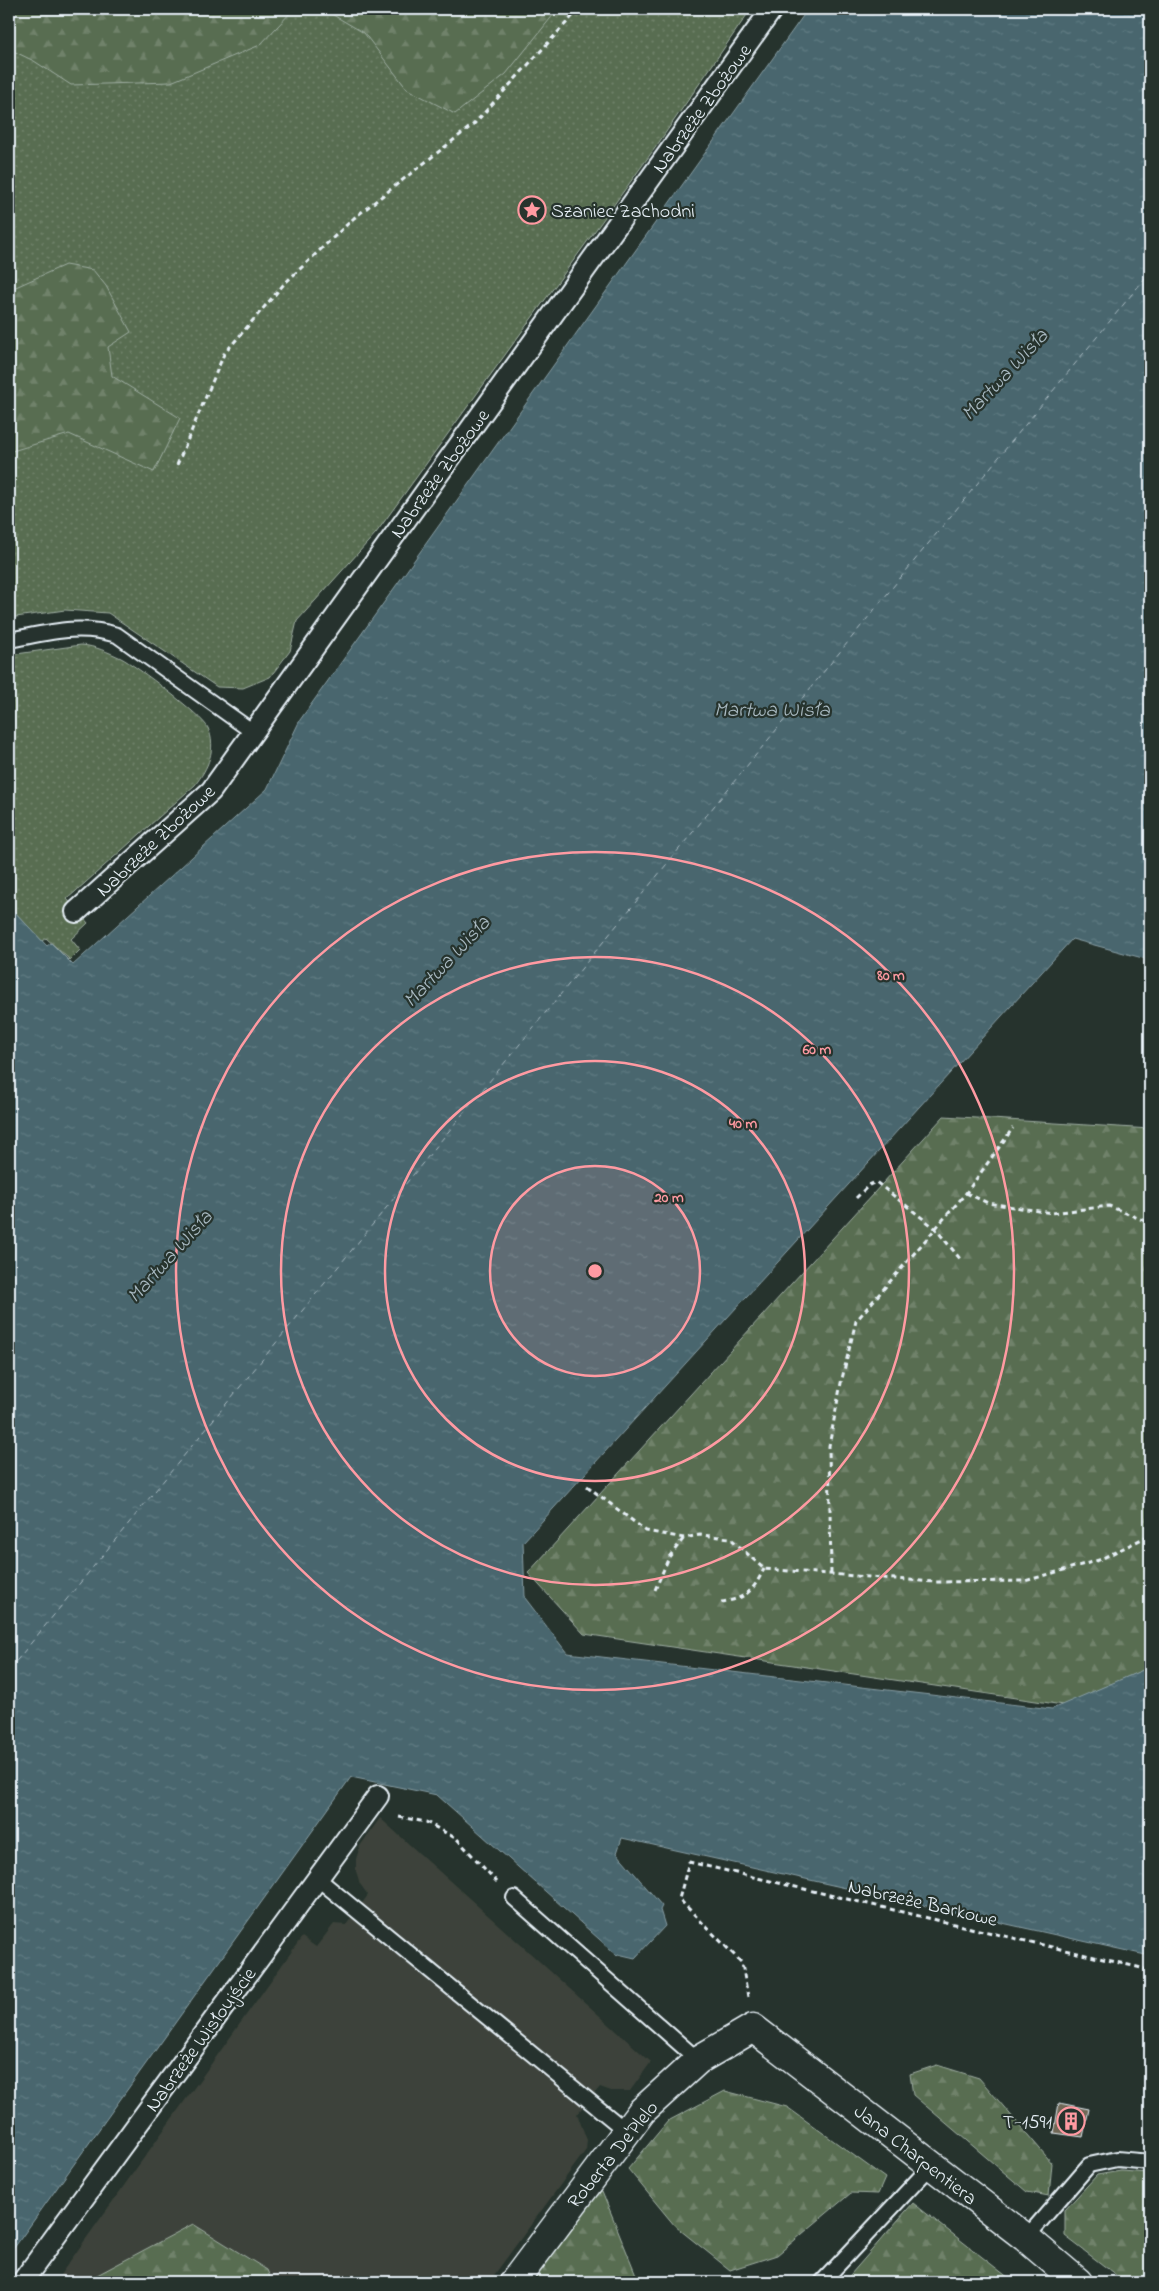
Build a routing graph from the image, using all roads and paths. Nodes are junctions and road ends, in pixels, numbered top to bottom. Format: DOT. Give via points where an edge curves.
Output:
graph roads {
  1 [pos="579,9"];
  2 [pos="772,9"];
  3 [pos="177,464"];
  4 [pos="9,640"];
  5 [pos="253,732"];
  6 [pos="76,912"];
  7 [pos="1013,1128"];
  8 [pos="966,1193"];
  9 [pos="856,1198"];
  10 [pos="1150,1223"];
  11 [pos="936,1228"];
  12 [pos="961,1260"];
  13 [pos="587,1486"];
  14 [pos="1150,1535"];
  15 [pos="684,1538"];
  16 [pos="764,1569"];
  17 [pos="831,1574"];
  18 [pos="655,1590"];
  19 [pos="721,1602"];
  20 [pos="372,1804"];
  21 [pos="317,1878"];
  22 [pos="514,1898"];
  23 [pos="1150,1970"];
  24 [pos="753,2028"];
  25 [pos="698,2060"];
  26 [pos="626,2131"];
  27 [pos="1150,2162"];
  28 [pos="931,2166"];
  29 [pos="1026,2238"];
  30 [pos="22,2282"];
  31 [pos="514,2282"];
  32 [pos="822,2282"];
  33 [pos="1078,2282"];
  1 -- 3 [label="path" via="474,124 354,218 284,284 224,354"];
  2 -- 5 [label="street, Nabrzeże Zbożowe"];
  4 -- 5 [label="lane" via="70,628 96,629 117,635"];
  5 -- 6 [label="street, Nabrzeże Zbożowe" via="211,790"];
  7 -- 8 [label="path"];
  8 -- 10 [label="path" via="988,1204 1052,1213 1109,1206"];
  8 -- 11 [label="path"];
  9 -- 11 [label="path" via="876,1182"];
  11 -- 12 [label="path"];
  11 -- 17 [label="path" via="856,1321 829,1446"];
  13 -- 15 [label="path" via="646,1531"];
  14 -- 17 [label="path" via="1099,1560 1025,1581 934,1582"];
  15 -- 16 [label="path" via="700,1535 730,1538"];
  15 -- 18 [label="path" via="669,1557"];
  16 -- 17 [label="path"];
  16 -- 19 [label="path" via="754,1588 737,1600"];
  20 -- 21 [label="street, Nabrzeże Wisłoujście"];
  20 -- 22 [label="path" via="426,1822 457,1839"];
  21 -- 26 [label="lane"];
  21 -- 30 [label="street, Nabrzeże Wisłoujście"];
  22 -- 25 [label="lane"];
  23 -- 24 [label="path, Nabrzeże Barkowe" via="689,1862 679,1899 742,1964"];
  24 -- 25 [label="street, Roberta De'Plelo"];
  24 -- 28 [label="street, Jana Charpentiera"];
  25 -- 26 [label="street, Roberta De'Plelo" via="642,2111"];
  26 -- 31 [label="street, Roberta De'Plelo"];
  27 -- 29 [label="lane" via="1116,2159 1089,2165"];
  28 -- 29 [label="street, Jana Charpentiera"];
  28 -- 32 [label="lane"];
  29 -- 33 [label="street, Jana Charpentiera"];
}
